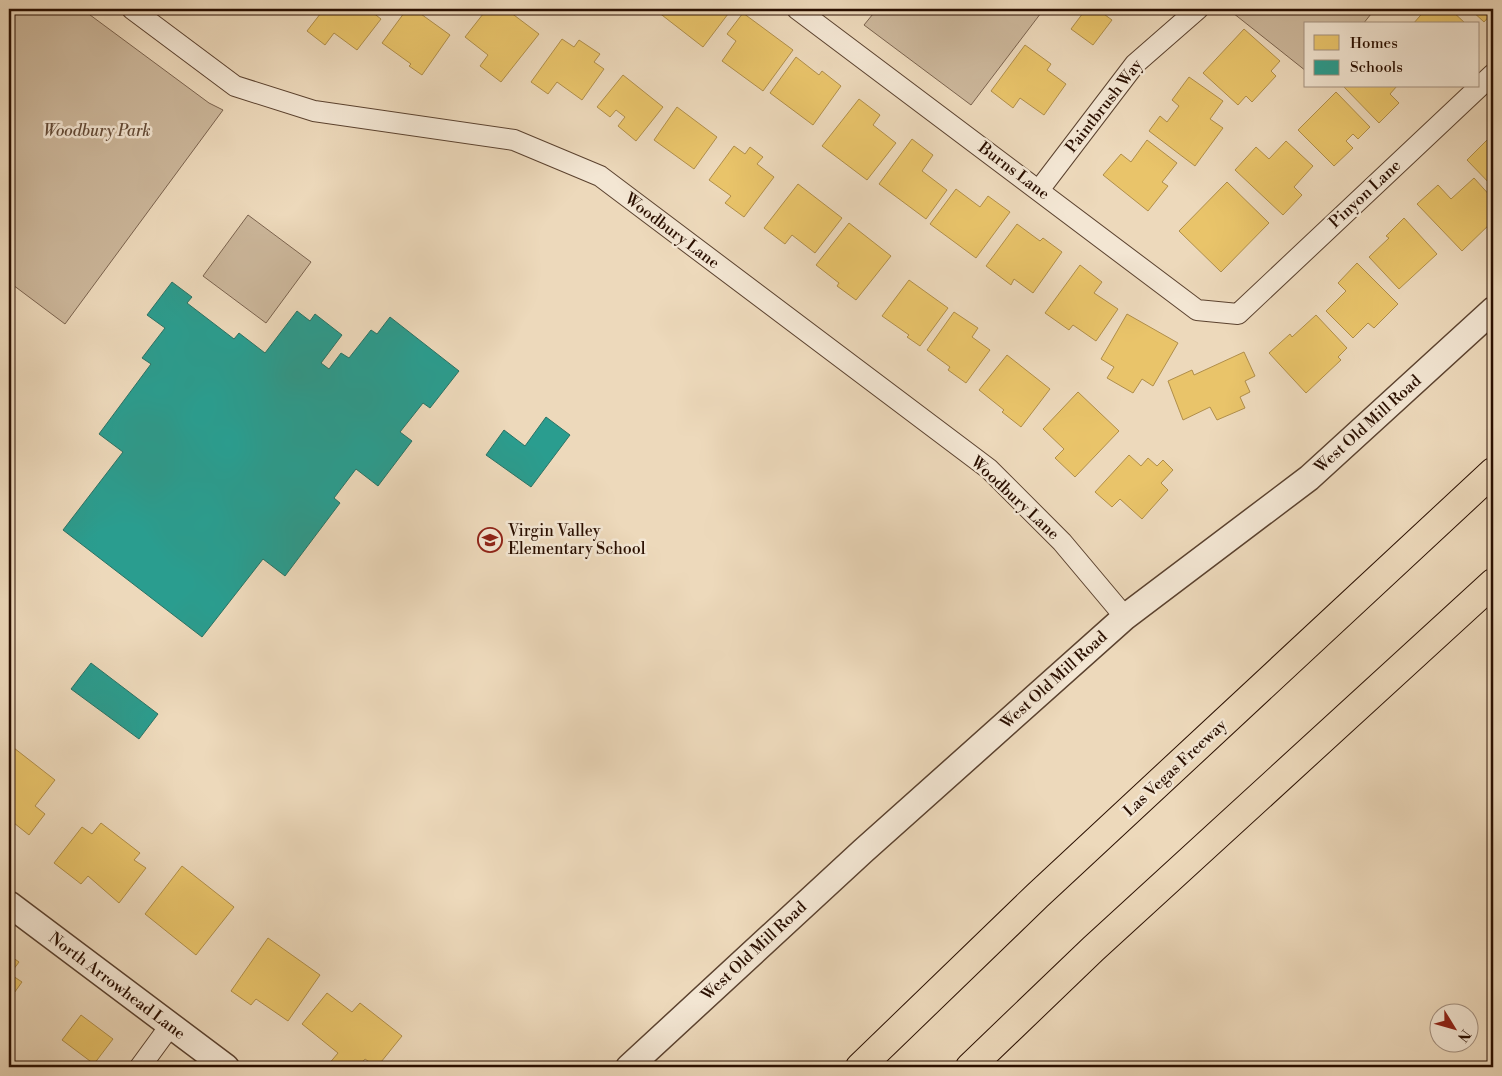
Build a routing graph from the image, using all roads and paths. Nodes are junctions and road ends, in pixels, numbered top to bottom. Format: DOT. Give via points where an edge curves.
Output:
graph roads {
  1 [pos="132,9"];
  2 [pos="797,9"];
  3 [pos="1198,9"];
  4 [pos="1493,74"];
  5 [pos="1480,86"];
  6 [pos="1478,88"];
  7 [pos="1039,190"];
  8 [pos="1493,310"];
  9 [pos="1238,314"];
  10 [pos="1493,472"];
  11 [pos="1493,583"];
  12 [pos="1125,617"];
  13 [pos="9,904"];
  14 [pos="170,1026"];
  15 [pos="140,1067"];
  16 [pos="226,1067"];
  17 [pos="629,1067"];
  18 [pos="860,1067"];
  19 [pos="970,1067"];
  1 -- 12 [label="street, Woodbury Lane" via="235,86 314,111 514,140 600,176 989,469 1062,542"];
  2 -- 7 [label="street, Burns Lane"];
  3 -- 7 [label="street, Paintbrush Way" via="1134,64"];
  4 -- 5 [label="street, Pinyon Lane"];
  6 -- 9 [label="street, Pinyon Lane"];
  7 -- 9 [label="street, Burns Lane" via="1197,310"];
  8 -- 12 [label="street, West Old Mill Road" via="1309,478"];
  10 -- 18 [label="highway, Las Vegas Freeway" via="1038,896"];
  11 -- 19 [label="highway" via="1093,949"];
  12 -- 17 [label="street, West Old Mill Road" via="863,851"];
  13 -- 14 [label="street, North Arrowhead Lane"];
  14 -- 15 [label="street"];
  14 -- 16 [label="street, North Arrowhead Lane"];
}
